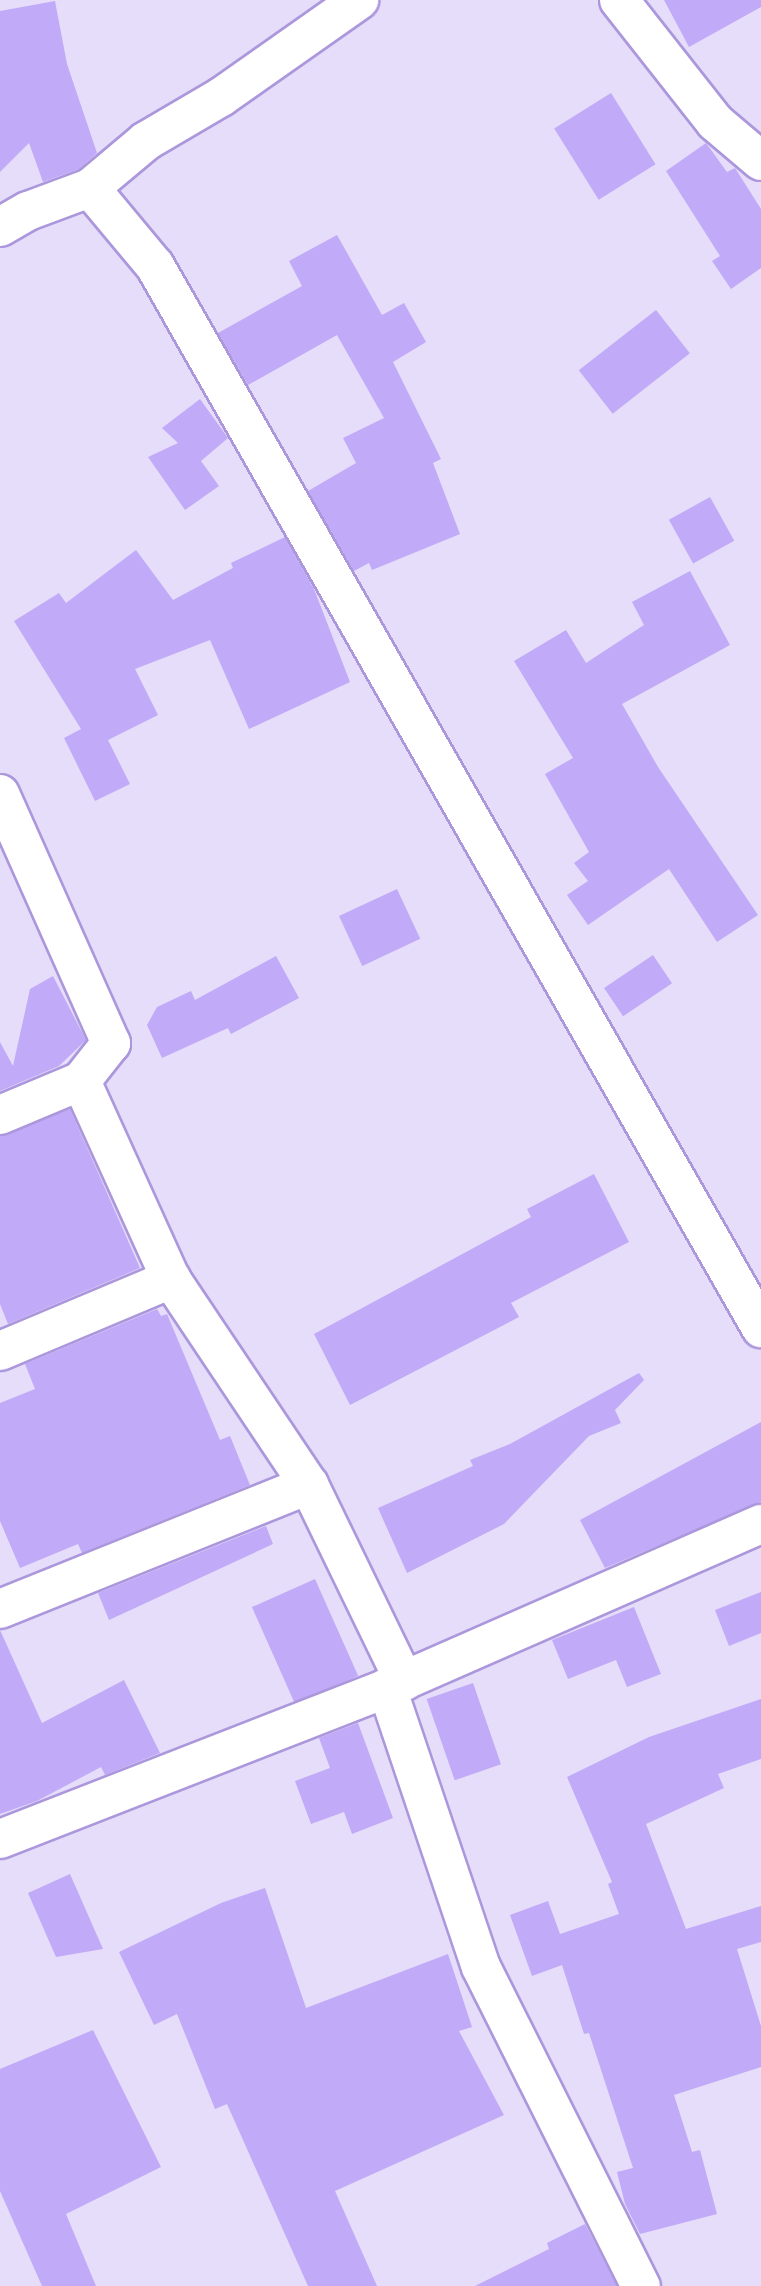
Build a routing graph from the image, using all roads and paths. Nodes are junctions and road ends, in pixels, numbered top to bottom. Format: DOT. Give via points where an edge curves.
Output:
graph roads {
  1 [pos="619,0"];
  2 [pos="342,4"];
  3 [pos="761,161"];
  4 [pos="90,188"];
  5 [pos="0,228"];
  6 [pos="0,794"];
  7 [pos="81,1081"];
  8 [pos="0,1115"];
  9 [pos="171,1279"];
  10 [pos="761,1328"];
  11 [pos="0,1351"];
  12 [pos="309,1485"];
  13 [pos="761,1524"];
  14 [pos="0,1609"];
  15 [pos="395,1684"];
  16 [pos="0,1839"];
  17 [pos="641,2286"];
  1 -- 3 [label="street" via="715,122"];
  2 -- 4 [label="street" via="221,97 146,141"];
  4 -- 5 [label="street" via="28,211"];
  4 -- 10 [label="street" via="155,265"];
  6 -- 7 [label="street" via="111,1043"];
  7 -- 8 [label="street"];
  7 -- 9 [label="street"];
  9 -- 11 [label="street"];
  9 -- 12 [label="street"];
  12 -- 14 [label="street"];
  12 -- 15 [label="street"];
  13 -- 15 [label="street"];
  15 -- 16 [label="street"];
  15 -- 17 [label="street" via="481,1967"];
}
